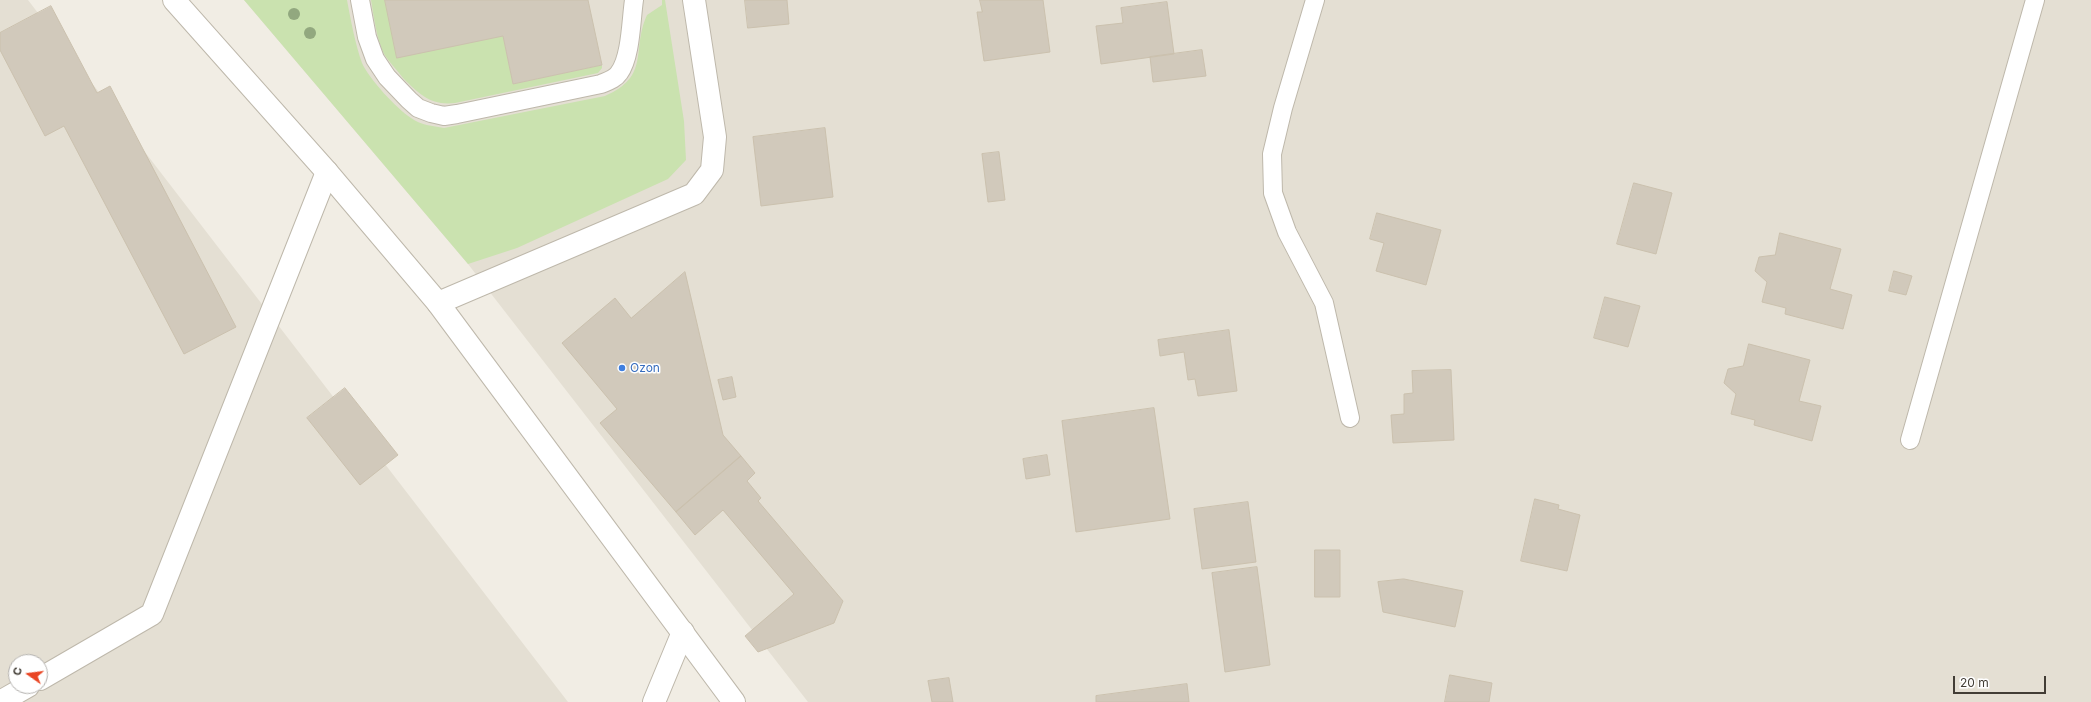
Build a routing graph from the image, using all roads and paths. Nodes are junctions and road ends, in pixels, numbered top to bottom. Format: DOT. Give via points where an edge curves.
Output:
graph roads {
  1 [pos="174,0"];
  2 [pos="360,0"];
  3 [pos="634,0"];
  4 [pos="694,0"];
  5 [pos="1316,0"];
  6 [pos="2034,0"];
  7 [pos="327,172"];
  8 [pos="438,303"];
  9 [pos="1350,418"];
  10 [pos="1910,440"];
  11 [pos="683,632"];
  12 [pos="48,674"];
  13 [pos="14,694"];
  14 [pos="0,702"];
  15 [pos="654,702"];
  16 [pos="734,702"];
  1 -- 7 [label="street"];
  2 -- 3 [label="lane" via="367,37 375,59 387,77 418,108 444,116 611,80 619,74 624,64"];
  4 -- 8 [label="street" via="715,137 712,170 694,194"];
  5 -- 9 [label="lane" via="1282,108 1272,154 1272,193 1287,232 1324,302"];
  6 -- 10 [label="lane"];
  7 -- 8 [label="street"];
  7 -- 12 [label="street" via="152,614"];
  8 -- 11 [label="street"];
  11 -- 15 [label="street"];
  11 -- 16 [label="street"];
  13 -- 14 [label="street"];
}
